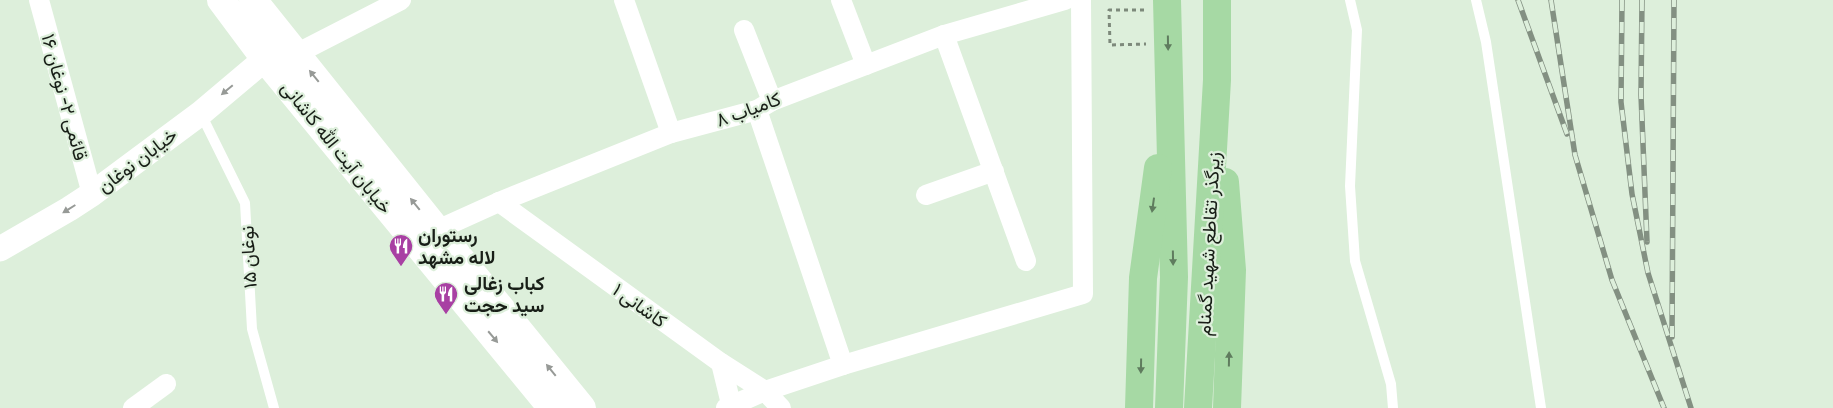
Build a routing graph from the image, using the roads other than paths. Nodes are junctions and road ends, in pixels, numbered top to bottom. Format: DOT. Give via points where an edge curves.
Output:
graph roads {
  1 [pos="39,0"];
  2 [pos="221,0"];
  3 [pos="253,0"];
  4 [pos="401,0"];
  5 [pos="624,0"];
  6 [pos="841,0"];
  7 [pos="1081,0"];
  8 [pos="1217,0"];
  9 [pos="1350,0"];
  10 [pos="1476,0"];
  11 [pos="1061,1"];
  12 [pos="1167,5"];
  13 [pos="744,30"];
  14 [pos="944,35"];
  15 [pos="296,54"];
  16 [pos="264,59"];
  17 [pos="866,65"];
  18 [pos="1218,80"];
  19 [pos="1169,87"];
  20 [pos="764,106"];
  21 [pos="200,113"];
  22 [pos="670,133"];
  23 [pos="994,171"];
  24 [pos="92,194"];
  25 [pos="926,196"];
  26 [pos="499,202"];
  27 [pos="437,230"];
  28 [pos="0,249"];
  29 [pos="1026,261"];
  30 [pos="721,364"];
  31 [pos="843,364"];
  32 [pos="166,384"];
  33 [pos="765,391"];
  34 [pos="1229,403"];
  35 [pos="730,407"];
  36 [pos="133,408"];
  37 [pos="274,408"];
  38 [pos="552,408"];
  39 [pos="582,408"];
  40 [pos="781,408"];
  41 [pos="1139,408"];
  42 [pos="1169,408"];
  43 [pos="1198,408"];
  44 [pos="1393,408"];
  45 [pos="1541,408"];
  1 -- 24 [label="street, قائمی ۲- نوغان ۱۶"];
  2 -- 16 [label="main road, خیابان آیت الله کاشانی"];
  3 -- 15 [label="main road, خیابان آیت الله کاشانی"];
  4 -- 15 [label="street"];
  5 -- 22 [label="street"];
  6 -- 17 [label="street"];
  7 -- 31 [label="street" via="1083,294"];
  8 -- 18 [label="main road"];
  9 -- 44 [label="lane" via="1357,30 1350,186 1355,261 1391,384"];
  10 -- 45 [label="lane" via="1486,42"];
  11 -- 14 [label="street, کامیاب ۸"];
  12 -- 19 [label="main road, one-way"];
  13 -- 20 [label="street"];
  14 -- 17 [label="street, کامیاب ۸"];
  14 -- 23 [label="street"];
  27 -- 15 [label="main road, خیابان آیت الله کاشانی, one-way"];
  16 -- 21 [label="street, خیابان نوغان, one-way"];
  16 -- 38 [label="main road, خیابان آیت الله کاشانی, one-way"];
  17 -- 20 [label="street, کامیاب ۸"];
  34 -- 18 [label="main road, one-way" via="1232,270"];
  18 -- 43 [label="main road, زیرگذر تقاطع شهید گمنام"];
  19 -- 41 [label="main road, one-way" via="1143,278"];
  19 -- 42 [label="main road, زیرگذر تقاطع شهید گمنام, one-way" via="1174,277"];
  20 -- 22 [label="street, کامیاب ۸"];
  20 -- 31 [label="street"];
  21 -- 24 [label="street, خیابان نوغان"];
  21 -- 37 [label="lane, نوغان ۱۵" via="245,203 252,329"];
  22 -- 26 [label="street, کامیاب ۸"];
  23 -- 25 [label="street"];
  23 -- 29 [label="street"];
  24 -- 28 [label="street, خیابان نوغان, one-way"];
  26 -- 27 [label="street, کامیاب ۸"];
  26 -- 30 [label="street, کاشانی ۱"];
  39 -- 27 [label="main road, خیابان آیت الله کاشانی, one-way"];
  30 -- 33 [label="street, کاشانی ۱"];
  30 -- 35 [label="street"];
  31 -- 33 [label="street"];
  32 -- 36 [label="street"];
  33 -- 35 [label="street"];
  33 -- 40 [label="street, کاشانی ۱"];
}
